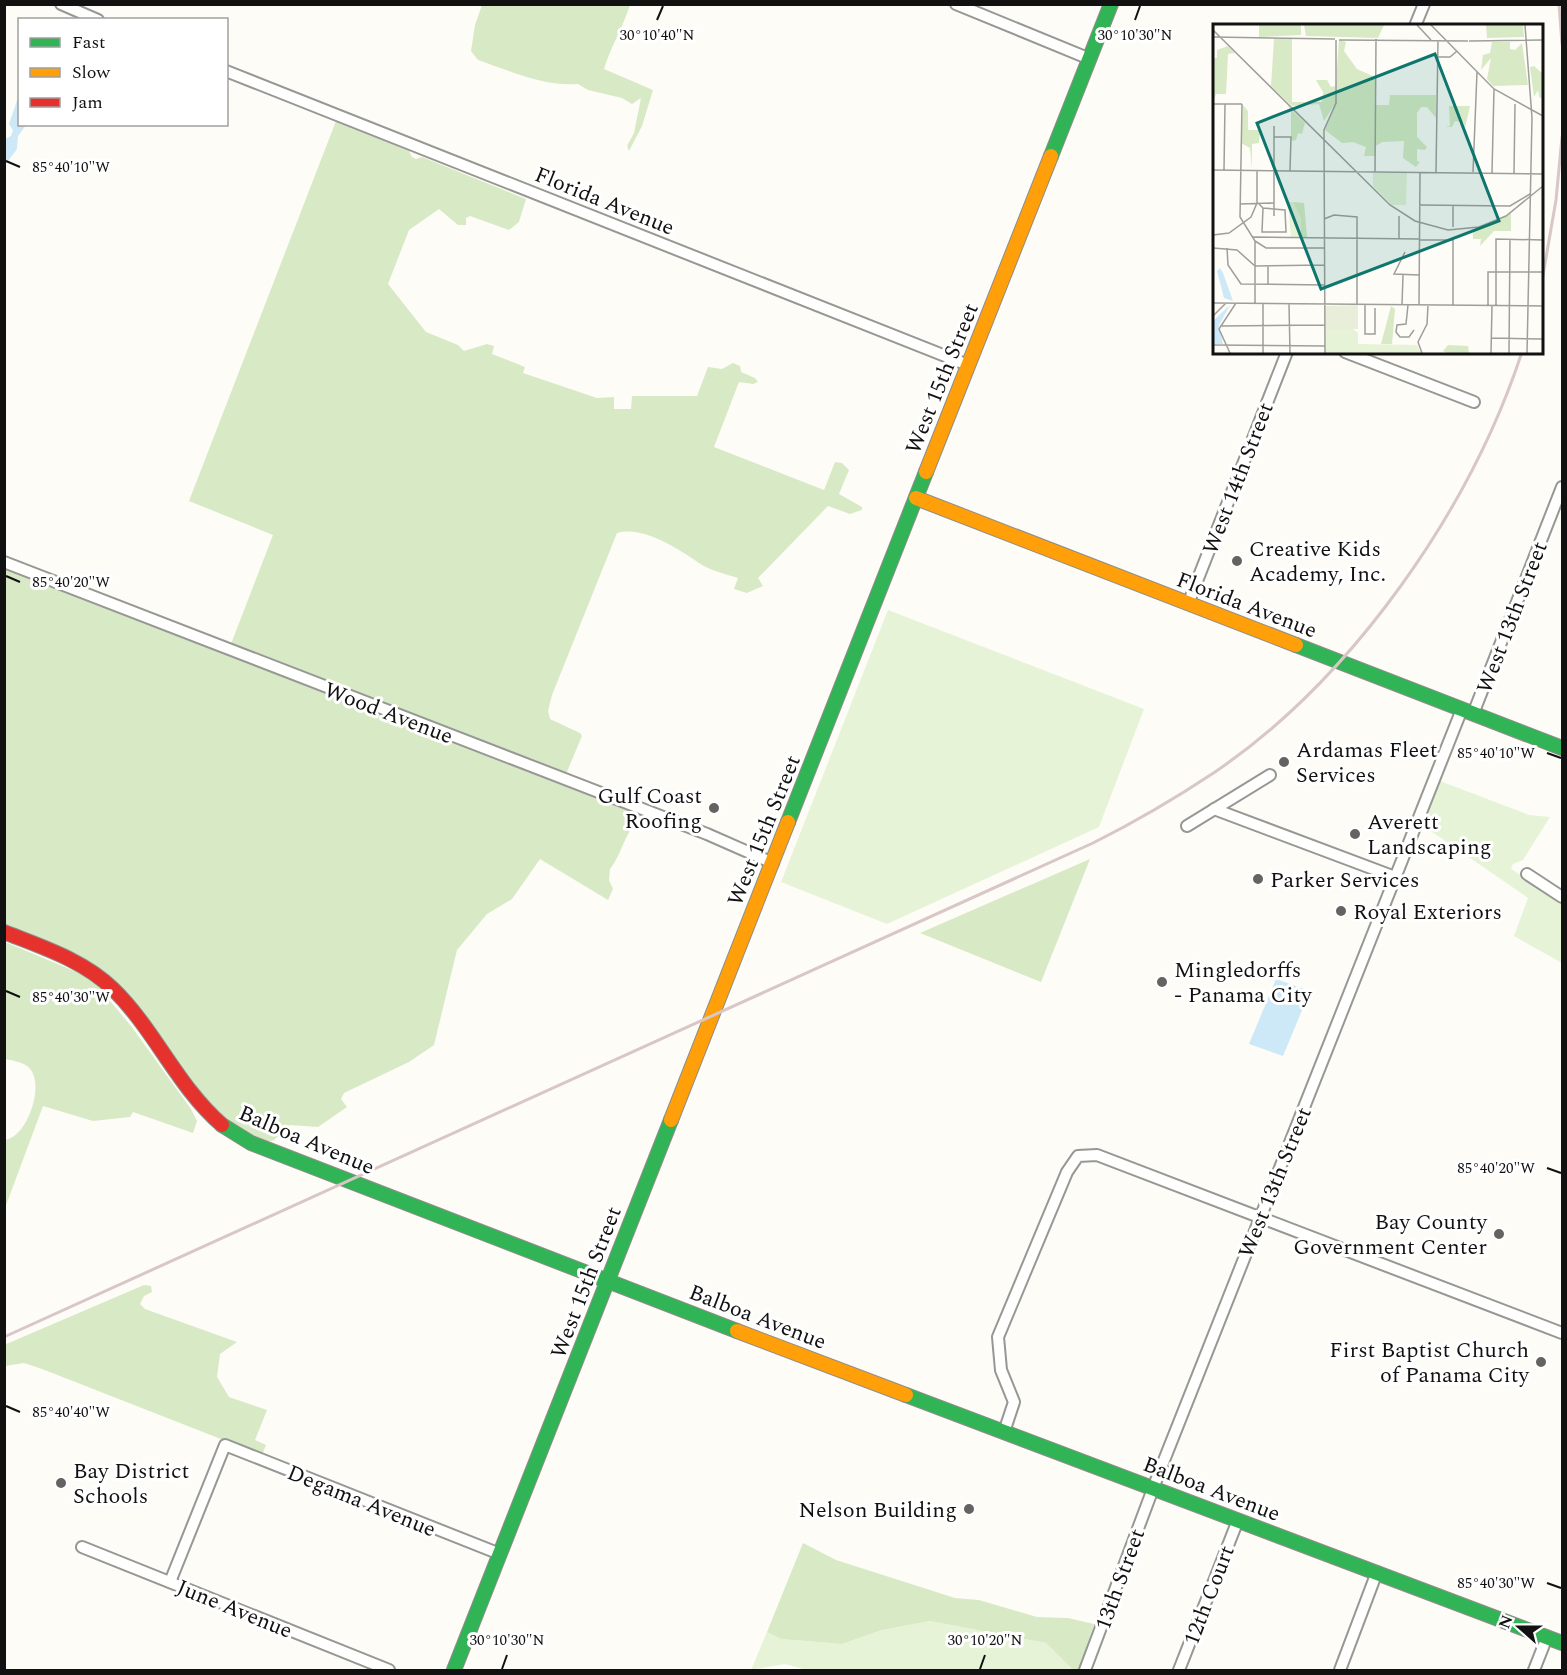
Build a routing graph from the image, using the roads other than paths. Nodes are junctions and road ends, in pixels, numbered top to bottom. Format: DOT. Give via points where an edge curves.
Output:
graph roads {
  1 [pos="61,4"];
  2 [pos="956,4"];
  3 [pos="1111,4"];
  4 [pos="1424,4"];
  5 [pos="93,18"];
  6 [pos="1416,24"];
  7 [pos="1089,58"];
  8 [pos="228,72"];
  9 [pos="1286,354"];
  10 [pos="1350,354"];
  11 [pos="968,365"];
  12 [pos="1474,402"];
  13 [pos="1563,487"];
  14 [pos="916,498"];
  15 [pos="4,562"];
  16 [pos="1188,604"];
  17 [pos="1468,711"];
  18 [pos="1563,748"];
  19 [pos="1270,775"];
  20 [pos="1214,809"];
  21 [pos="1187,826"];
  22 [pos="773,863"];
  23 [pos="1527,874"];
  24 [pos="1395,877"];
  25 [pos="1563,897"];
  26 [pos="4,932"];
  27 [pos="1260,1218"];
  28 [pos="607,1282"];
  29 [pos="1563,1333"];
  30 [pos="1004,1432"];
  31 [pos="1153,1488"];
  32 [pos="1238,1520"];
  33 [pos="82,1547"];
  34 [pos="500,1554"];
  35 [pos="1377,1572"];
  36 [pos="170,1582"];
  37 [pos="1547,1637"];
  38 [pos="1563,1643"];
  39 [pos="389,1671"];
  40 [pos="454,1671"];
  41 [pos="1085,1671"];
  42 [pos="1179,1671"];
  43 [pos="1340,1671"];
  44 [pos="1534,1671"];
  1 -- 5 [label="street"];
  2 -- 7 [label="street"];
  3 -- 7 [label="main road, West 15th Street"];
  4 -- 6 [label="street"];
  7 -- 11 [label="main road, West 15th Street"];
  8 -- 11 [label="street, Florida Avenue"];
  9 -- 16 [label="street, West 14th Street"];
  10 -- 12 [label="street"];
  11 -- 14 [label="main road, West 15th Street"];
  13 -- 17 [label="street, West 13th Street"];
  14 -- 16 [label="main road, Florida Avenue"];
  14 -- 22 [label="main road, West 15th Street"];
  15 -- 22 [label="street, Wood Avenue"];
  16 -- 17 [label="main road, Florida Avenue"];
  17 -- 18 [label="main road, Florida Avenue"];
  17 -- 24 [label="street, West 13th Street"];
  19 -- 20 [label="street"];
  20 -- 21 [label="street"];
  20 -- 24 [label="street"];
  22 -- 28 [label="main road, West 15th Street"];
  23 -- 25 [label="street"];
  24 -- 27 [label="street, West 13th Street"];
  26 -- 28 [label="main road, Balboa Avenue" via="72,961 109,986 133,1012 196,1102 239,1137"];
  27 -- 29 [label="street"];
  27 -- 30 [label="street" via="1097,1155 1078,1156 1067,1172 998,1337 1001,1370 1014,1402"];
  27 -- 31 [label="street, West 13th Street"];
  28 -- 30 [label="main road, Balboa Avenue"];
  28 -- 34 [label="main road, West 15th Street"];
  30 -- 31 [label="main road, Balboa Avenue"];
  31 -- 32 [label="main road, Balboa Avenue"];
  31 -- 41 [label="street, 13th Street"];
  32 -- 35 [label="main road, Balboa Avenue"];
  32 -- 42 [label="street, 12th Court"];
  33 -- 36 [label="street, June Avenue"];
  34 -- 36 [label="street, Degama Avenue" via="225,1445"];
  34 -- 40 [label="main road, West 15th Street"];
  35 -- 37 [label="main road, Balboa Avenue"];
  35 -- 43 [label="street"];
  36 -- 39 [label="street, June Avenue"];
  37 -- 38 [label="main road, Balboa Avenue"];
  37 -- 44 [label="street"];
}
